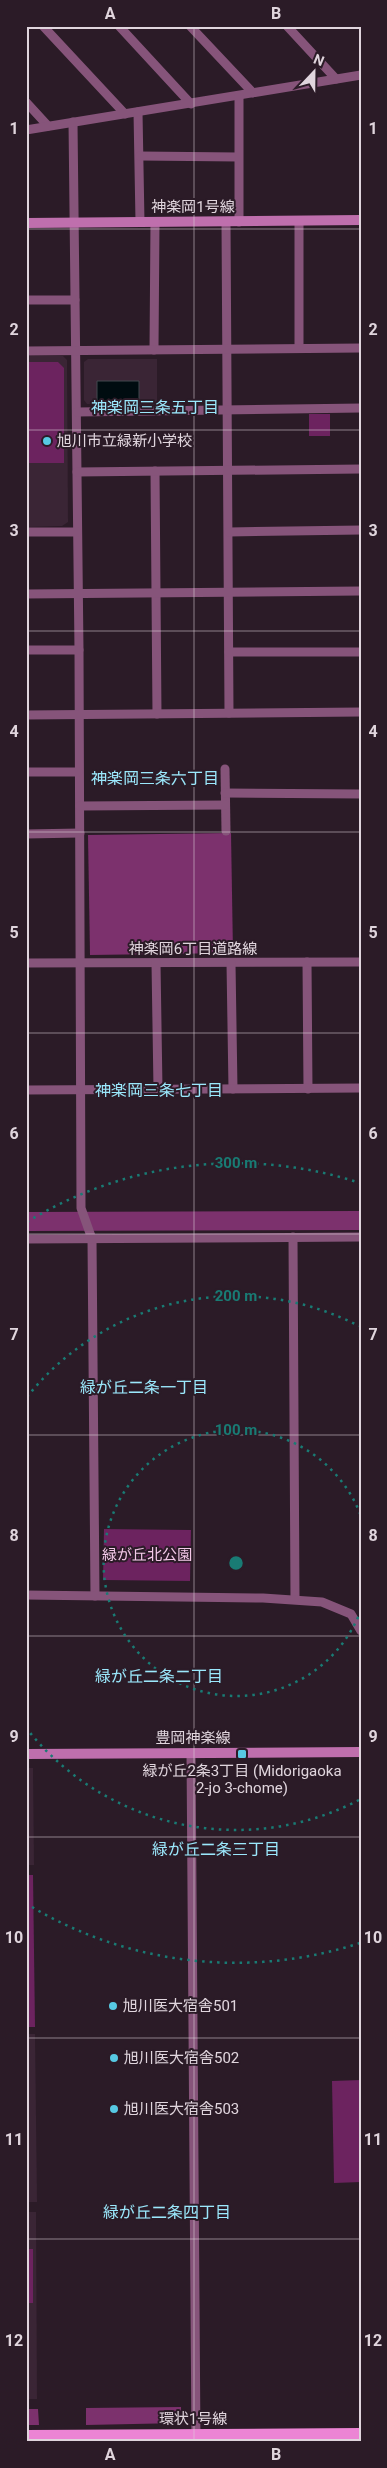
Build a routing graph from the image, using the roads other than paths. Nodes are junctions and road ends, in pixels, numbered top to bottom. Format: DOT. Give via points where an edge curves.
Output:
graph roads {
  1 [pos="43,26"];
  2 [pos="119,26"];
  3 [pos="190,26"];
  4 [pos="287,26"];
  5 [pos="361,74"];
  6 [pos="336,78"];
  7 [pos="253,93"];
  8 [pos="239,96"];
  9 [pos="26,102"];
  10 [pos="192,104"];
  11 [pos="138,112"];
  12 [pos="125,114"];
  13 [pos="73,122"];
  14 [pos="48,126"];
  15 [pos="26,130"];
  16 [pos="140,156"];
  17 [pos="238,157"];
  18 [pos="361,220"];
  19 [pos="300,221"];
  20 [pos="140,222"];
  21 [pos="155,222"];
  22 [pos="226,222"];
  23 [pos="239,222"];
  24 [pos="26,223"];
  25 [pos="75,223"];
  26 [pos="26,300"];
  27 [pos="75,300"];
  28 [pos="299,348"];
  29 [pos="361,348"];
  30 [pos="227,349"];
  31 [pos="76,350"];
  32 [pos="154,350"];
  33 [pos="26,351"];
  34 [pos="361,408"];
  35 [pos="227,410"];
  36 [pos="76,412"];
  37 [pos="361,469"];
  38 [pos="155,471"];
  39 [pos="227,471"];
  40 [pos="77,472"];
  41 [pos="361,530"];
  42 [pos="26,532"];
  43 [pos="77,532"];
  44 [pos="229,532"];
  45 [pos="361,591"];
  46 [pos="228,592"];
  47 [pos="156,593"];
  48 [pos="26,594"];
  49 [pos="78,594"];
  50 [pos="26,650"];
  51 [pos="79,650"];
  52 [pos="229,652"];
  53 [pos="361,652"];
  54 [pos="361,712"];
  55 [pos="228,713"];
  56 [pos="79,714"];
  57 [pos="157,714"];
  58 [pos="26,715"];
  59 [pos="225,769"];
  60 [pos="26,772"];
  61 [pos="78,772"];
  62 [pos="225,794"];
  63 [pos="361,794"];
  64 [pos="225,805"];
  65 [pos="80,806"];
  66 [pos="226,831"];
  67 [pos="80,833"];
  68 [pos="26,834"];
  69 [pos="231,962"];
  70 [pos="307,962"];
  71 [pos="361,962"];
  72 [pos="80,963"];
  73 [pos="156,963"];
  74 [pos="26,964"];
  75 [pos="158,1088"];
  76 [pos="361,1088"];
  77 [pos="81,1089"];
  78 [pos="233,1089"];
  79 [pos="308,1089"];
  80 [pos="26,1090"];
  81 [pos="293,1237"];
  82 [pos="361,1237"];
  83 [pos="26,1239"];
  84 [pos="92,1239"];
  85 [pos="26,1595"];
  86 [pos="95,1596"];
  87 [pos="295,1600"];
  88 [pos="361,1631"];
  89 [pos="361,1752"];
  90 [pos="191,1753"];
  91 [pos="26,1754"];
  92 [pos="361,2434"];
  93 [pos="26,2436"];
  94 [pos="58,2439"];
  95 [pos="196,2439"];
  1 -- 12 [label="street"];
  2 -- 10 [label="street"];
  3 -- 7 [label="street"];
  4 -- 6 [label="street"];
  5 -- 6 [label="street"];
  6 -- 7 [label="street"];
  7 -- 8 [label="street"];
  8 -- 10 [label="street"];
  8 -- 17 [label="street"];
  9 -- 14 [label="street"];
  10 -- 11 [label="street"];
  11 -- 12 [label="street"];
  11 -- 16 [label="street"];
  12 -- 13 [label="street"];
  13 -- 14 [label="street"];
  13 -- 25 [label="street"];
  14 -- 15 [label="street"];
  16 -- 17 [label="street"];
  16 -- 20 [label="street"];
  17 -- 23 [label="street"];
  18 -- 19 [label="street, 神楽岡1号線"];
  19 -- 23 [label="street, 神楽岡1号線"];
  19 -- 28 [label="street"];
  20 -- 21 [label="street, 神楽岡1号線"];
  20 -- 25 [label="street, 神楽岡1号線"];
  21 -- 22 [label="street, 神楽岡1号線"];
  21 -- 32 [label="street"];
  22 -- 23 [label="street, 神楽岡1号線"];
  22 -- 30 [label="street"];
  24 -- 25 [label="street, 神楽岡1号線"];
  25 -- 27 [label="street"];
  26 -- 27 [label="street"];
  27 -- 31 [label="street"];
  28 -- 29 [label="street"];
  28 -- 30 [label="street"];
  30 -- 32 [label="street"];
  30 -- 35 [label="street"];
  31 -- 32 [label="street"];
  31 -- 33 [label="street"];
  31 -- 36 [label="street"];
  34 -- 35 [label="street"];
  35 -- 36 [label="street"];
  35 -- 39 [label="street"];
  36 -- 40 [label="street"];
  37 -- 39 [label="street"];
  38 -- 39 [label="street"];
  38 -- 40 [label="street"];
  38 -- 47 [label="street"];
  39 -- 44 [label="street"];
  40 -- 43 [label="street"];
  41 -- 44 [label="street"];
  42 -- 43 [label="street"];
  43 -- 49 [label="street"];
  44 -- 46 [label="street"];
  45 -- 46 [label="street"];
  46 -- 47 [label="street"];
  46 -- 52 [label="street"];
  47 -- 49 [label="street"];
  47 -- 57 [label="street"];
  48 -- 49 [label="street"];
  49 -- 51 [label="street"];
  50 -- 51 [label="street"];
  51 -- 56 [label="street"];
  52 -- 53 [label="street"];
  52 -- 55 [label="street"];
  54 -- 55 [label="street"];
  55 -- 57 [label="street"];
  56 -- 57 [label="street"];
  56 -- 58 [label="street"];
  56 -- 61 [label="street"];
  59 -- 62 [label="street"];
  60 -- 61 [label="street"];
  61 -- 65 [label="street"];
  62 -- 63 [label="street"];
  62 -- 64 [label="street"];
  64 -- 65 [label="street"];
  64 -- 66 [label="street"];
  65 -- 67 [label="street"];
  67 -- 68 [label="street"];
  67 -- 72 [label="street"];
  69 -- 70 [label="street, 神楽岡6丁目道路線"];
  69 -- 73 [label="street, 神楽岡6丁目道路線"];
  69 -- 78 [label="street"];
  70 -- 71 [label="street, 神楽岡6丁目道路線"];
  70 -- 79 [label="street"];
  72 -- 73 [label="street, 神楽岡6丁目道路線"];
  72 -- 74 [label="street, 神楽岡6丁目道路線"];
  72 -- 77 [label="street"];
  73 -- 75 [label="street"];
  75 -- 77 [label="street"];
  75 -- 78 [label="street"];
  76 -- 79 [label="street"];
  77 -- 80 [label="street"];
  77 -- 84 [label="street" via="80,1208"];
  78 -- 79 [label="street"];
  81 -- 82 [label="street"];
  81 -- 84 [label="street"];
  81 -- 87 [label="street"];
  83 -- 84 [label="street"];
  84 -- 86 [label="street"];
  85 -- 86 [label="street"];
  86 -- 87 [label="street"];
  87 -- 88 [label="street" via="322,1602 351,1614"];
  89 -- 90 [label="street, 豊岡神楽線"];
  90 -- 91 [label="street, 豊岡神楽線"];
  90 -- 95 [label="street"];
  92 -- 95 [label="main road, 環状1号線"];
  93 -- 94 [label="main road, 環状1号線"];
  94 -- 95 [label="main road, 環状1号線"];
}
